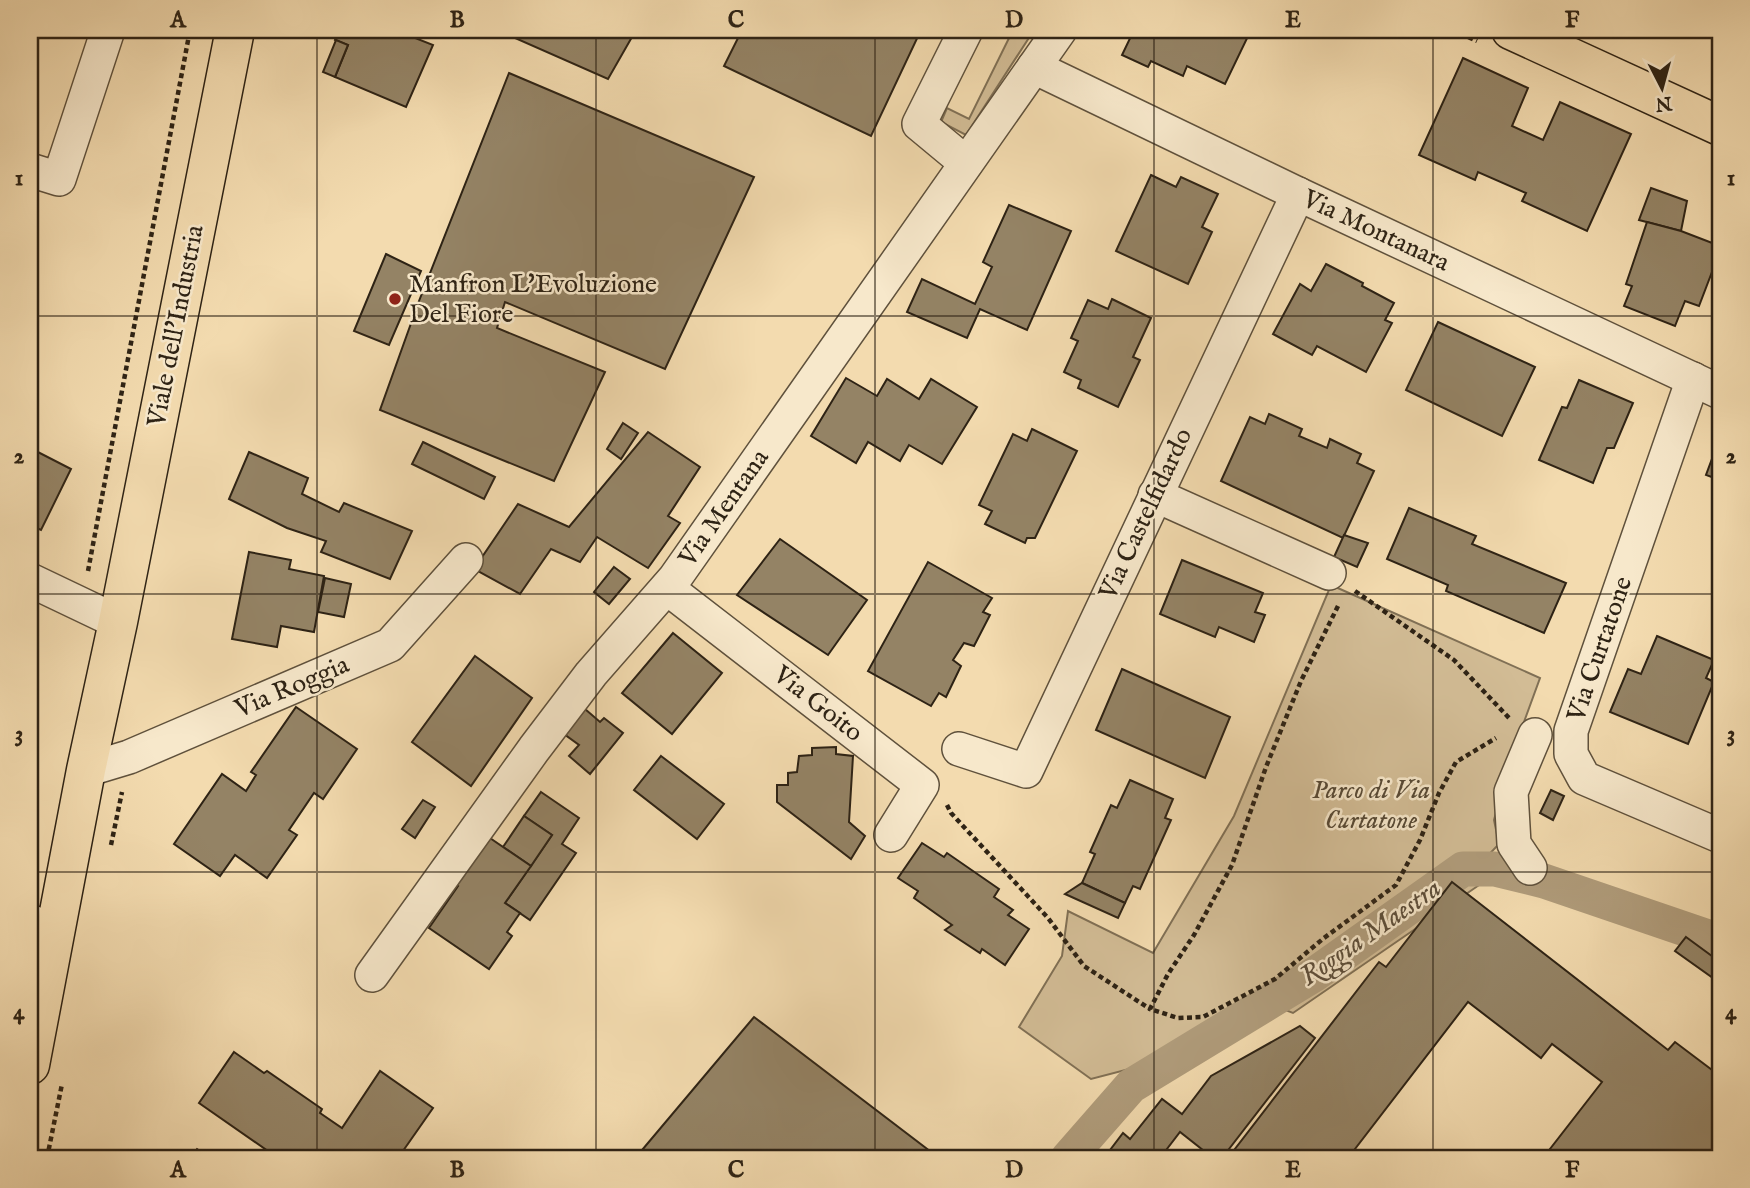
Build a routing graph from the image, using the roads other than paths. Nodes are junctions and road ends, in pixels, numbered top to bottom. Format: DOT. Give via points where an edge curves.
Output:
graph roads {
  1 [pos="108,30"];
  2 [pos="235,30"];
  3 [pos="966,30"];
  4 [pos="1060,30"];
  5 [pos="1511,30"];
  6 [pos="1034,67"];
  7 [pos="1720,125"];
  8 [pos="965,163"];
  9 [pos="30,170"];
  10 [pos="1298,194"];
  11 [pos="1706,385"];
  12 [pos="1155,495"];
  13 [pos="466,560"];
  14 [pos="30,580"];
  15 [pos="1338,580"];
  16 [pos="667,588"];
  17 [pos="118,622"];
  18 [pos="1526,731"];
  19 [pos="959,749"];
  20 [pos="86,769"];
  21 [pos="891,835"];
  22 [pos="1720,836"];
  23 [pos="1530,868"];
  24 [pos="43,927"];
  25 [pos="372,975"];
  26 [pos="30,1065"];
  1 -- 9 [label="street" via="59,179"];
  2 -- 17 [label="main road, Viale dell'Industria"];
  3 -- 8 [label="street" via="919,124"];
  4 -- 6 [label="street, Via Mentana"];
  5 -- 7 [label="main road"];
  6 -- 8 [label="street, Via Mentana"];
  6 -- 10 [label="street, Via Montanara"];
  8 -- 16 [label="street, Via Mentana"];
  10 -- 11 [label="street, Via Montanara"];
  10 -- 12 [label="street, Via Castelfidardo"];
  11 -- 22 [label="street, Via Curtatone" via="1572,731 1571,754 1584,778"];
  12 -- 15 [label="street"];
  12 -- 19 [label="street, Via Castelfidardo" via="1026,771"];
  13 -- 20 [label="street, Via Roggia" via="390,645 129,757"];
  14 -- 17 [label="street"];
  16 -- 21 [label="street, Via Goito" via="922,785"];
  16 -- 25 [label="street, Via Mentana" via="534,749"];
  17 -- 20 [label="main road, Viale dell'Industria"];
  18 -- 23 [label="street" via="1511,792 1514,844"];
  20 -- 24 [label="main road, Viale dell'Industria"];
  24 -- 26 [label="main road, Viale dell'Industria"];
}
